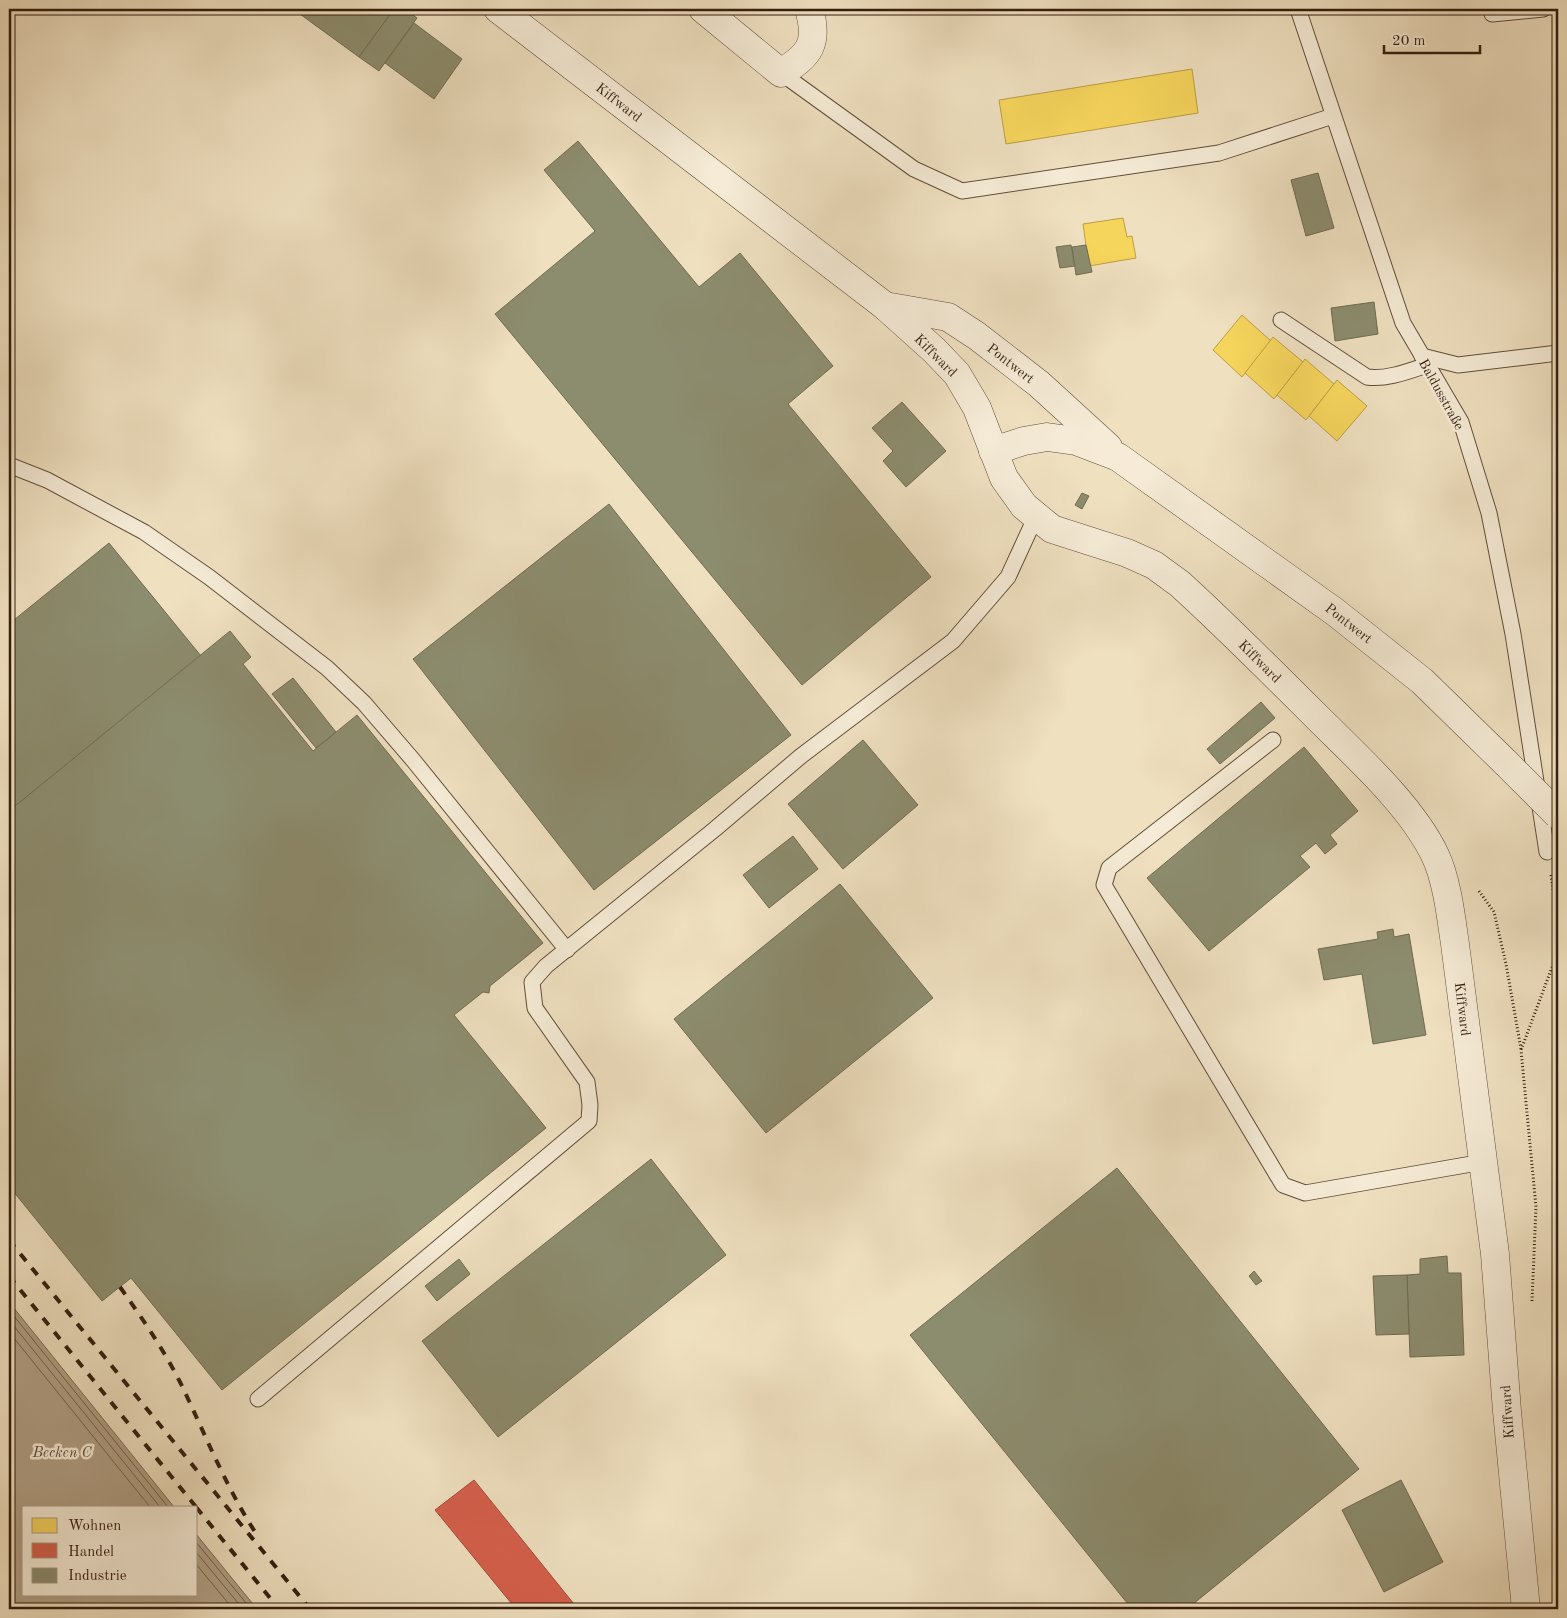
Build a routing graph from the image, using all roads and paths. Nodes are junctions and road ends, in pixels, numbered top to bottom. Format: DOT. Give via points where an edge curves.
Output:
graph roads {
  1 [pos="498,9"];
  2 [pos="703,9"];
  3 [pos="809,9"];
  4 [pos="1298,9"];
  5 [pos="1543,9"];
  6 [pos="1492,14"];
  7 [pos="731,20"];
  8 [pos="781,73"];
  9 [pos="1333,116"];
  10 [pos="885,306"];
  11 [pos="1281,320"];
  12 [pos="1558,354"];
  13 [pos="1424,361"];
  14 [pos="994,451"];
  15 [pos="1118,457"];
  16 [pos="9,465"];
  17 [pos="1036,516"];
  18 [pos="1273,740"];
  19 [pos="1558,815"];
  20 [pos="1547,852"];
  21 [pos="1478,889"];
  22 [pos="1558,924"];
  23 [pos="1558,939"];
  24 [pos="567,950"];
  25 [pos="1521,1050"];
  26 [pos="1483,1162"];
  27 [pos="1531,1306"];
  28 [pos="258,1399"];
  29 [pos="1526,1609"];
  1 -- 10 [label="street, Kiffward"];
  2 -- 7 [label="street"];
  3 -- 8 [label="street" via="814,25 813,40 796,64"];
  4 -- 9 [label="lane, Baldusstraße"];
  5 -- 6 [label="lane"];
  7 -- 8 [label="street"];
  8 -- 9 [label="lane" via="914,170 962,191 1219,153"];
  9 -- 13 [label="lane, Baldusstraße" via="1403,324"];
  10 -- 14 [label="street, Kiffward" via="957,374 977,408"];
  10 -- 15 [label="street, Pontwert" via="948,317 1039,384"];
  11 -- 13 [label="lane" via="1367,377 1392,375"];
  12 -- 13 [label="lane" via="1458,365"];
  13 -- 20 [label="lane, Baldusstraße" via="1461,422 1489,513 1513,634"];
  14 -- 15 [label="street, Pontwert" via="1024,440 1047,438 1076,441"];
  14 -- 17 [label="street, Kiffward" via="1004,478 1024,506"];
  15 -- 19 [label="street, Pontwert, bridge" via="1335,612 1422,681"];
  16 -- 24 [label="lane" via="47,480 144,532 327,668 364,703 413,760"];
  17 -- 24 [label="lane" via="1008,577 952,641 801,756"];
  17 -- 26 [label="street, Kiffward" via="1052,529 1154,565 1180,584 1350,750 1392,793 1417,826 1436,856 1448,896"];
  18 -- 26 [label="lane" via="1109,868 1104,885 1283,1185 1305,1193"];
  20 -- 22 [label="path"];
  21 -- 25 [label="path" via="1494,912"];
  23 -- 25 [label="path" via="1557,954"];
  24 -- 28 [label="lane" via="532,982 535,1008 587,1082 589,1121"];
  25 -- 27 [label="path" via="1536,1207"];
  26 -- 29 [label="street, Kiffward" via="1495,1254"];
}
